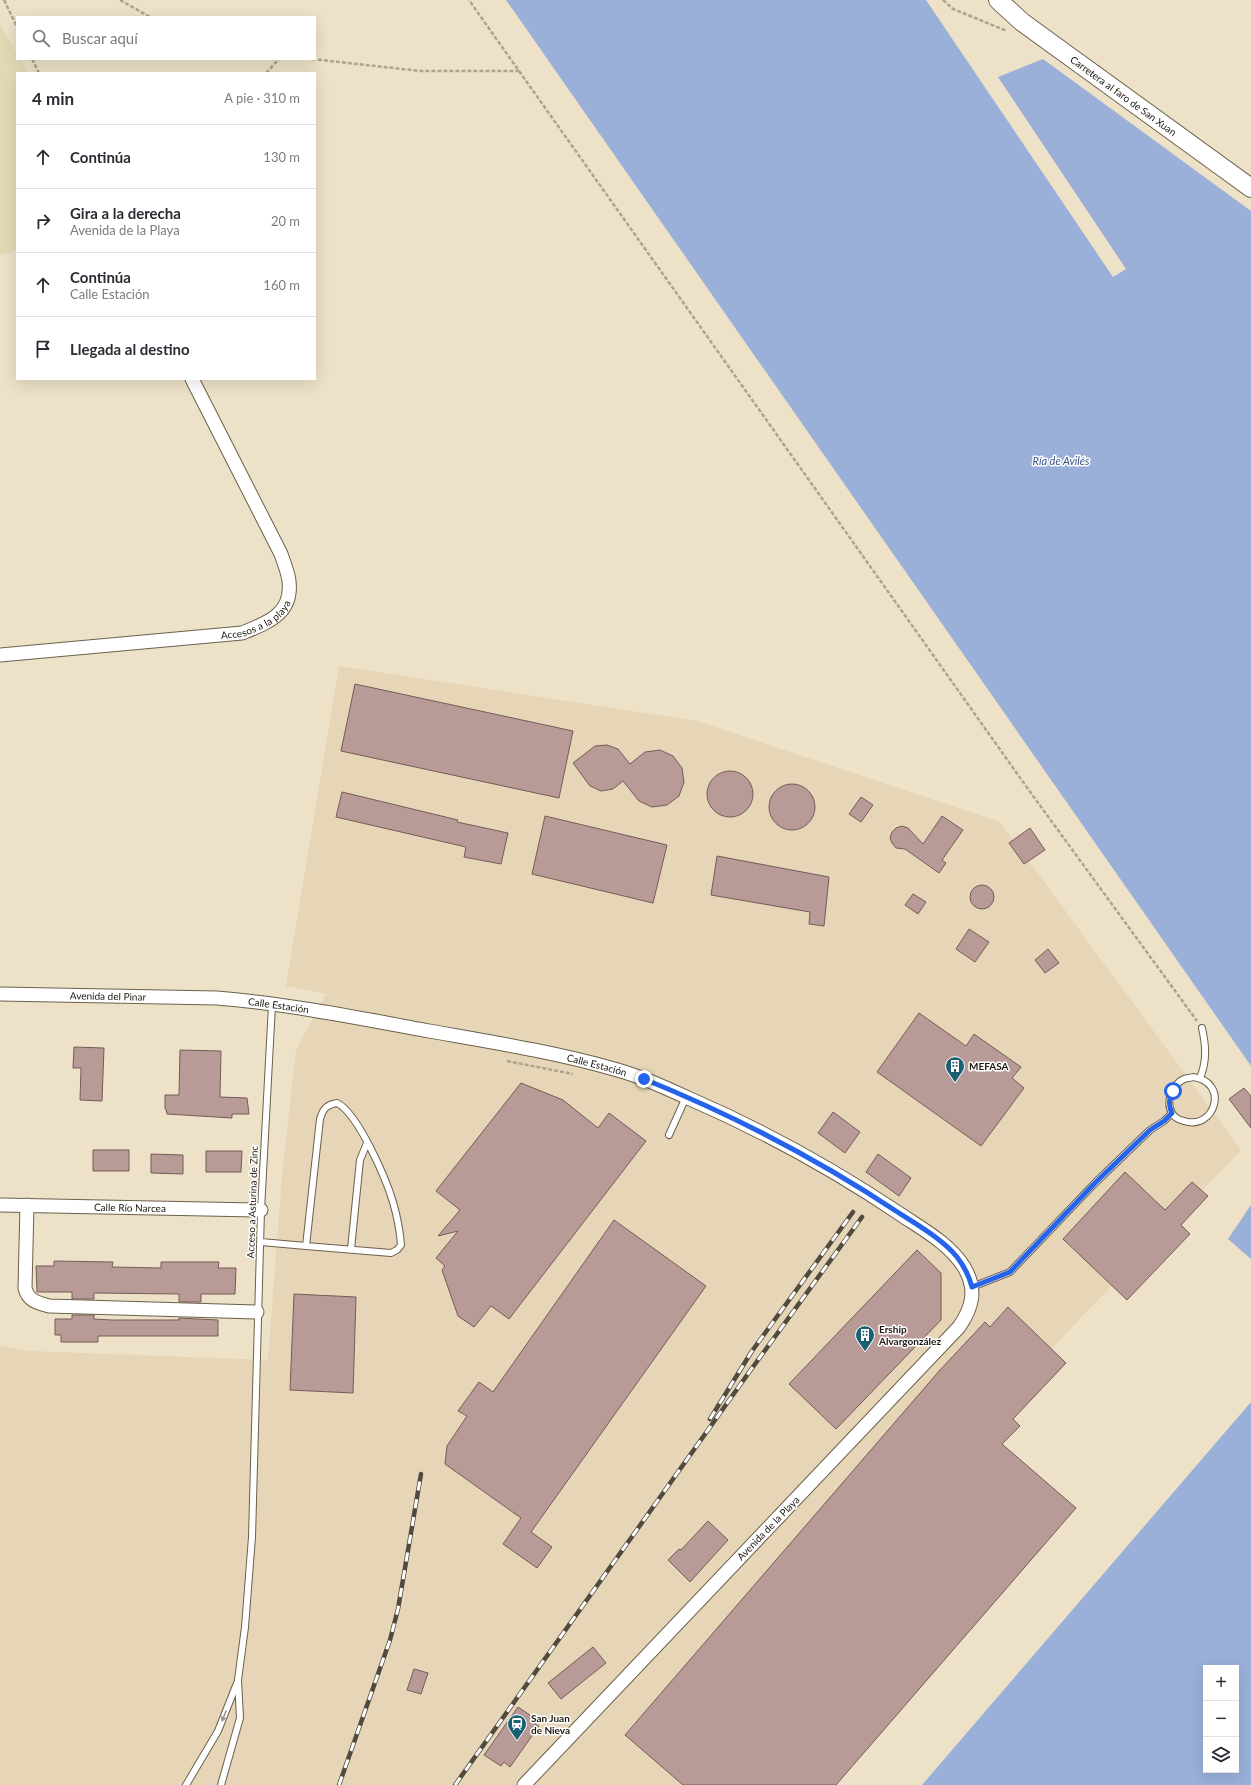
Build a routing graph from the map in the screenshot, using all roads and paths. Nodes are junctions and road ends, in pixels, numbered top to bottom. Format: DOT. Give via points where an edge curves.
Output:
graph roads {
  1 [pos="4,0"];
  2 [pos="120,0"];
  3 [pos="469,0"];
  4 [pos="998,0"];
  5 [pos="148,16"];
  6 [pos="16,25"];
  7 [pos="316,59"];
  8 [pos="32,60"];
  9 [pos="278,60"];
  10 [pos="519,71"];
  11 [pos="38,72"];
  12 [pos="267,72"];
  13 [pos="1251,188"];
  14 [pos="193,380"];
  15 [pos="0,655"];
  16 [pos="0,994"];
  17 [pos="216,998"];
  18 [pos="272,1005"];
  19 [pos="1202,1028"];
  20 [pos="504,1060"];
  21 [pos="581,1076"];
  22 [pos="1200,1078"];
  23 [pos="686,1097"];
  24 [pos="1172,1113"];
  25 [pos="669,1134"];
  26 [pos="367,1143"];
  27 [pos="0,1205"];
  28 [pos="27,1206"];
  29 [pos="261,1210"];
  30 [pos="261,1242"];
  31 [pos="306,1246"];
  32 [pos="351,1249"];
  33 [pos="957,1257"];
  34 [pos="972,1287"];
  35 [pos="257,1312"];
  36 [pos="238,1680"];
  37 [pos="186,1785"];
  38 [pos="221,1785"];
  39 [pos="524,1785"];
  1 -- 6 [label="path"];
  2 -- 5 [label="path"];
  3 -- 10 [label="path"];
  4 -- 13 [label="street, Carretera al faro de San Xuan" via="1022,22"];
  7 -- 10 [label="path" via="420,71"];
  8 -- 11 [label="path"];
  9 -- 12 [label="path"];
  10 -- 19 [label="path" via="1028,789"];
  14 -- 15 [label="street, Accesos a la playa" via="281,554 289,581 284,609 263,624 242,633"];
  16 -- 17 [label="street, Avenida del Pinar"];
  17 -- 18 [label="street, Calle Estación"];
  18 -- 23 [label="street, Calle Estación" via="574,1059 644,1079"];
  18 -- 29 [label="lane, Acceso a Asturina de Zinc"];
  19 -- 22 [label="lane" via="1206,1050"];
  20 -- 21 [label="path"];
  22 -- 24 [label="lane" via="1184,1078 1179,1083 1170,1099 1169,1107"];
  22 -- 24 [label="lane" via="1206,1080 1215,1094 1214,1108 1210,1114 1198,1122 1189,1123 1178,1119"];
  23 -- 25 [label="lane"];
  23 -- 33 [label="street, Calle Estación" via="764,1133 867,1192 936,1238"];
  24 -- 34 [label="lane" via="1150,1130 1094,1184 1010,1272"];
  26 -- 31 [label="lane" via="344,1106 328,1104 322,1111"];
  26 -- 32 [label="lane" via="360,1160"];
  26 -- 32 [label="lane" via="392,1200 401,1244 391,1253"];
  27 -- 28 [label="street, Calle Río Narcea"];
  28 -- 29 [label="street, Calle Río Narcea"];
  28 -- 35 [label="street" via="25,1288 27,1295 35,1302 50,1306"];
  29 -- 30 [label="lane, Acceso a Asturina de Zinc"];
  30 -- 31 [label="lane"];
  30 -- 35 [label="lane, Acceso a Asturina de Zinc"];
  31 -- 32 [label="lane"];
  33 -- 34 [label="street, Avenida de la Playa"];
  34 -- 39 [label="street, Avenida de la Playa" via="969,1311 949,1338"];
  35 -- 36 [label="lane, Acceso a Asturina de Zinc" via="252,1537"];
  36 -- 37 [label="lane, one-way" via="218,1731"];
  36 -- 38 [label="lane" via="240,1718"];
}
